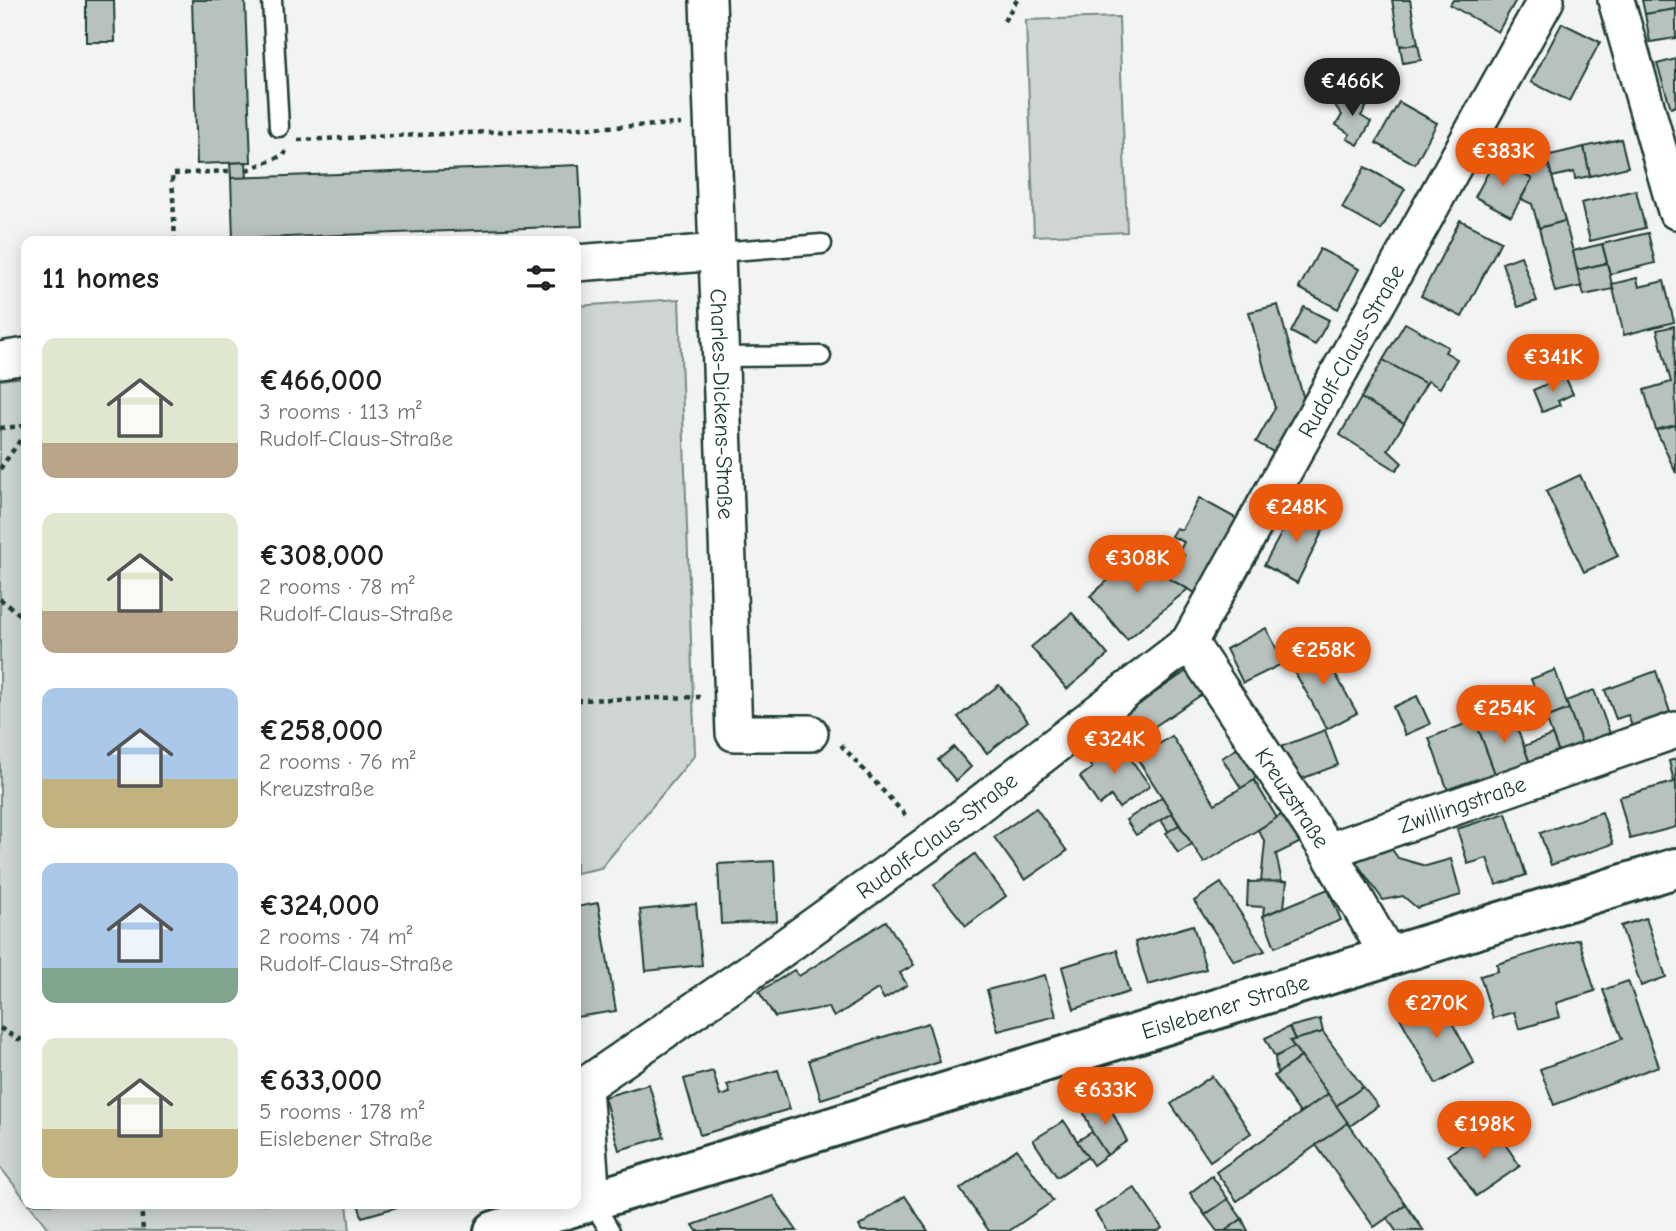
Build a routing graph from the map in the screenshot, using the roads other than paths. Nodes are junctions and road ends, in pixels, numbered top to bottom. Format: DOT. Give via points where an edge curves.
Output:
graph roads {
  1 [pos="272,0"];
  2 [pos="708,0"];
  3 [pos="1546,0"];
  4 [pos="1616,0"];
  5 [pos="285,133"];
  6 [pos="1676,212"];
  7 [pos="822,244"];
  8 [pos="719,253"];
  9 [pos="581,263"];
  10 [pos="723,356"];
  11 [pos="821,356"];
  12 [pos="21,357"];
  13 [pos="0,360"];
  14 [pos="1189,642"];
  15 [pos="1676,730"];
  16 [pos="810,733"];
  17 [pos="1328,851"];
  18 [pos="1676,868"];
  19 [pos="1389,957"];
  20 [pos="601,1216"];
  21 [pos="494,1231"];
  1 -- 5 [label="lane"];
  2 -- 8 [label="street, Charles-Dickens-Straße"];
  3 -- 14 [label="street, Rudolf-Claus-Straße"];
  4 -- 6 [label="street"];
  7 -- 8 [label="lane"];
  8 -- 9 [label="street"];
  8 -- 10 [label="street, Charles-Dickens-Straße"];
  10 -- 11 [label="lane"];
  10 -- 16 [label="street, Charles-Dickens-Straße" via="734,733"];
  12 -- 13 [label="street"];
  14 -- 17 [label="street, Kreuzstraße"];
  14 -- 20 [label="street, Rudolf-Claus-Straße" via="929,843 584,1086"];
  15 -- 17 [label="street, Zwillingstraße"];
  17 -- 19 [label="street, Kreuzstraße"];
  18 -- 19 [label="street, Eislebener Straße"];
  19 -- 20 [label="street, Eislebener Straße"];
  20 -- 21 [label="street, Eislebener Straße"];
}
